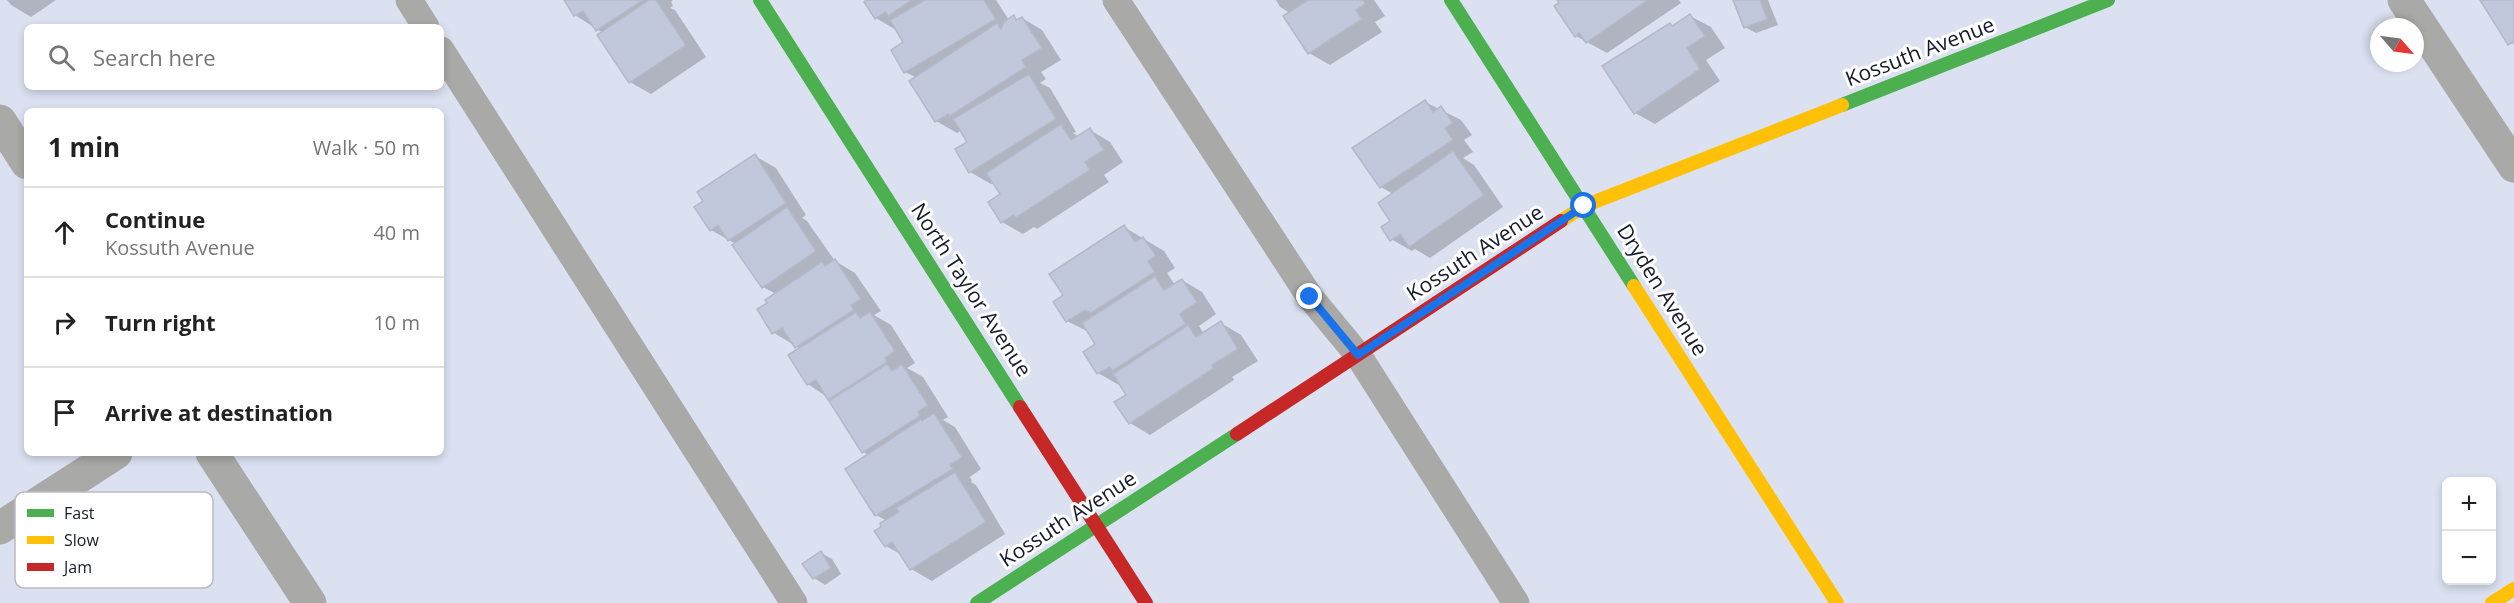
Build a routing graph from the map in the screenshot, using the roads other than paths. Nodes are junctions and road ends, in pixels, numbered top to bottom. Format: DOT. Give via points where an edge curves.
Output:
graph roads {
  1 [pos="409,0"];
  2 [pos="760,0"];
  3 [pos="1116,0"];
  4 [pos="1451,0"];
  5 [pos="2108,0"];
  6 [pos="2404,0"];
  7 [pos="424,24"];
  8 [pos="444,55"];
  9 [pos="0,121"];
  10 [pos="24,158"];
  11 [pos="2514,166"];
  12 [pos="1584,206"];
  13 [pos="1358,355"];
  14 [pos="111,456"];
  15 [pos="214,456"];
  16 [pos="56,492"];
  17 [pos="15,518"];
  18 [pos="1098,526"];
  19 [pos="0,528"];
  20 [pos="2514,589"];
  21 [pos="310,603"];
  22 [pos="794,603"];
  23 [pos="977,603"];
  24 [pos="1146,603"];
  25 [pos="1516,603"];
  26 [pos="1837,603"];
  27 [pos="2492,603"];
  1 -- 7 [label="lane"];
  2 -- 18 [label="street, North Taylor Avenue"];
  3 -- 13 [label="lane" via="1310,297"];
  4 -- 12 [label="street, Dryden Avenue"];
  5 -- 12 [label="street, Kossuth Avenue"];
  6 -- 11 [label="street"];
  8 -- 22 [label="lane"];
  9 -- 10 [label="street"];
  12 -- 13 [label="street, Kossuth Avenue"];
  12 -- 26 [label="street, Dryden Avenue"];
  13 -- 18 [label="street, Kossuth Avenue"];
  13 -- 25 [label="lane"];
  14 -- 16 [label="street"];
  15 -- 21 [label="street"];
  17 -- 19 [label="street"];
  18 -- 23 [label="street, Kossuth Avenue"];
  18 -- 24 [label="street, North Taylor Avenue"];
  20 -- 27 [label="street"];
}
